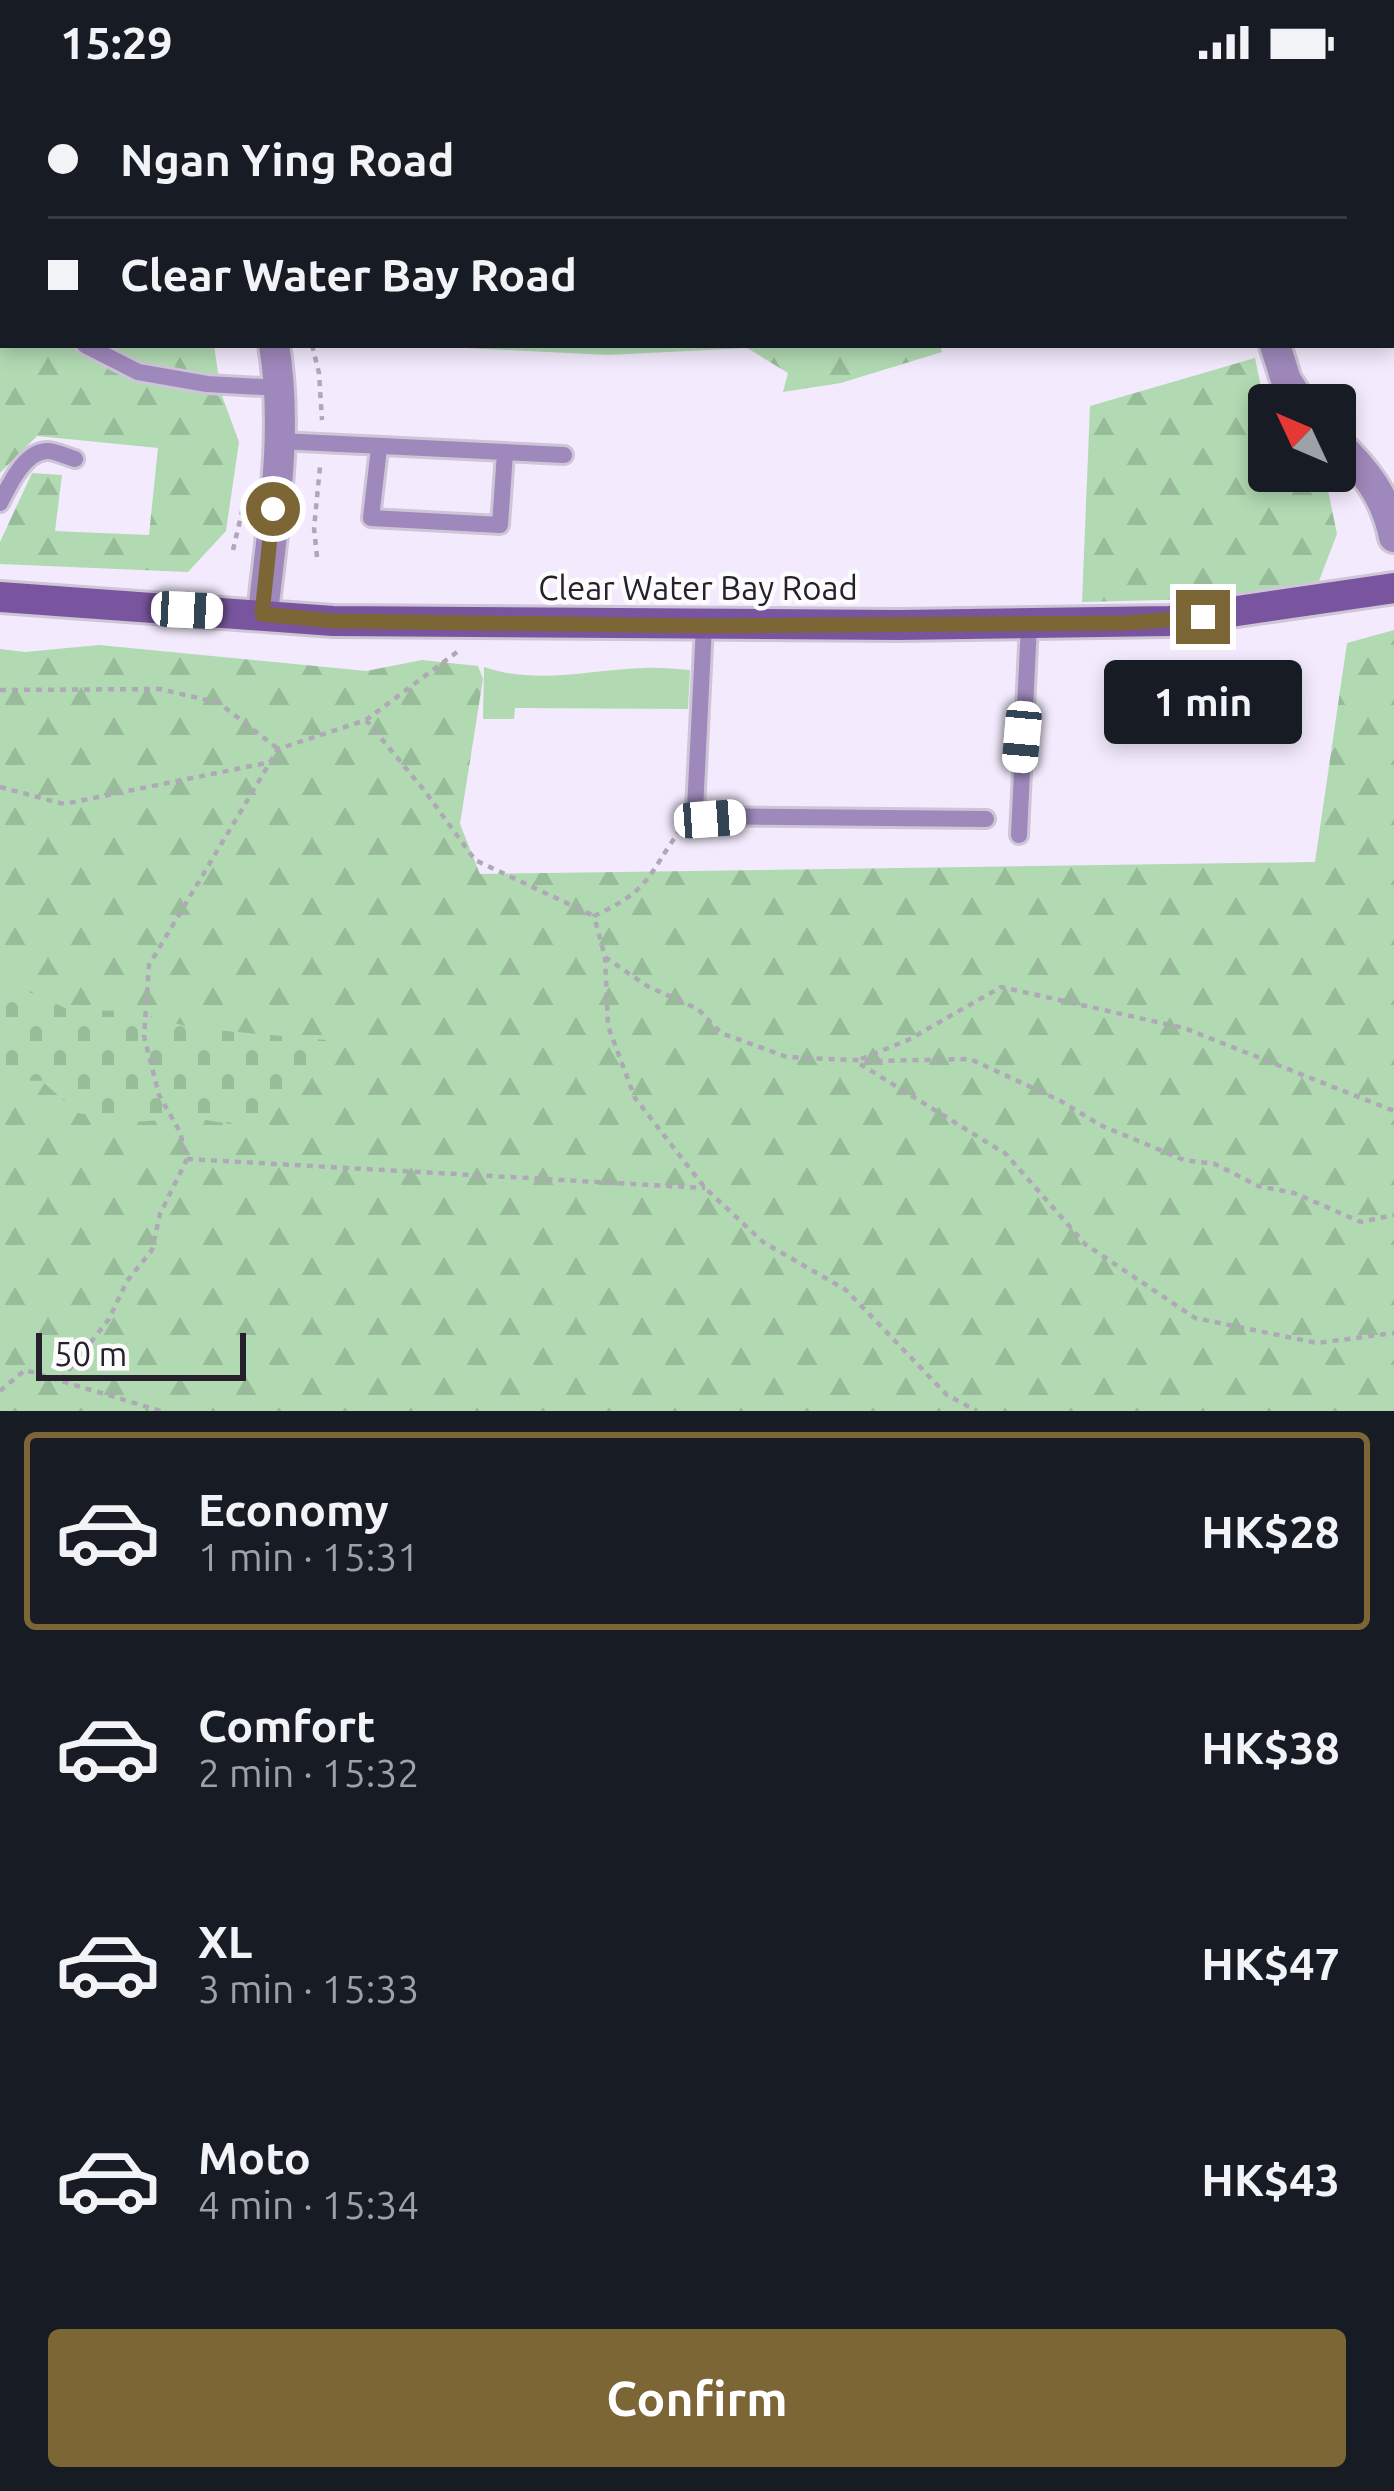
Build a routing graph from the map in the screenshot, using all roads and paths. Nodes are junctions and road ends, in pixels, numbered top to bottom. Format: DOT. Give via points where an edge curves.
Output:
graph roads {
  1 [pos="91,348"];
  2 [pos="274,348"];
  3 [pos="1276,348"];
  4 [pos="1289,384"];
  5 [pos="280,388"];
  6 [pos="280,441"];
  7 [pos="379,448"];
  8 [pos="505,453"];
  9 [pos="564,454"];
  10 [pos="76,459"];
  11 [pos="1356,464"];
  12 [pos="244,500"];
  13 [pos="0,503"];
  14 [pos="1394,537"];
  15 [pos="233,550"];
  16 [pos="1394,588"];
  17 [pos="0,597"];
  18 [pos="262,614"];
  19 [pos="1029,624"];
  20 [pos="704,626"];
  21 [pos="457,652"];
  22 [pos="0,690"];
  23 [pos="366,721"];
  24 [pos="278,749"];
  25 [pos="271,762"];
  26 [pos="0,787"];
  27 [pos="695,809"];
  28 [pos="986,819"];
  29 [pos="1019,835"];
  30 [pos="595,916"];
  31 [pos="605,957"];
  32 [pos="856,1061"];
  33 [pos="1394,1111"];
  34 [pos="187,1159"];
  35 [pos="705,1188"];
  36 [pos="1394,1215"];
  37 [pos="1394,1333"];
  38 [pos="61,1380"];
  39 [pos="0,1391"];
  40 [pos="161,1411"];
  41 [pos="977,1411"];
  1 -- 5 [label="lane" via="138,371"];
  2 -- 5 [label="street"];
  3 -- 4 [label="street"];
  5 -- 6 [label="street"];
  6 -- 7 [label="lane"];
  6 -- 18 [label="street"];
  7 -- 8 [label="lane"];
  7 -- 8 [label="lane" via="371,518 500,525"];
  8 -- 9 [label="lane"];
  10 -- 13 [label="lane" via="47,451 32,458"];
  11 -- 14 [label="street" via="1374,483"];
  12 -- 15 [label="path"];
  16 -- 19 [label="main road, Clear Water Bay Road" via="1169,621"];
  17 -- 18 [label="main road, Clear Water Bay Road"];
  18 -- 20 [label="main road, Clear Water Bay Road"];
  19 -- 20 [label="main road, Clear Water Bay Road"];
  19 -- 29 [label="lane"];
  20 -- 27 [label="lane"];
  21 -- 23 [label="path"];
  22 -- 24 [label="path" via="160,688 219,703"];
  23 -- 24 [label="path"];
  23 -- 30 [label="path" via="475,860"];
  24 -- 25 [label="path"];
  25 -- 26 [label="path" via="64,804"];
  25 -- 34 [label="path" via="149,965 144,1036 158,1095"];
  27 -- 28 [label="lane" via="710,819"];
  27 -- 30 [label="path" via="647,884"];
  30 -- 31 [label="path"];
  31 -- 32 [label="path" via="698,1009 721,1033 787,1057"];
  31 -- 35 [label="path" via="608,1027 635,1098"];
  32 -- 33 [label="path" via="1000,987 1184,1028"];
  32 -- 36 [label="path" via="970,1059 1184,1160 1215,1164 1361,1222"];
  32 -- 37 [label="path" via="1006,1154 1085,1244 1195,1318 1317,1343"];
  34 -- 35 [label="path"];
  34 -- 38 [label="path" via="152,1250"];
  35 -- 41 [label="path" via="763,1242 846,1290 946,1394"];
  38 -- 39 [label="path" via="25,1370"];
  38 -- 40 [label="path"];
}
